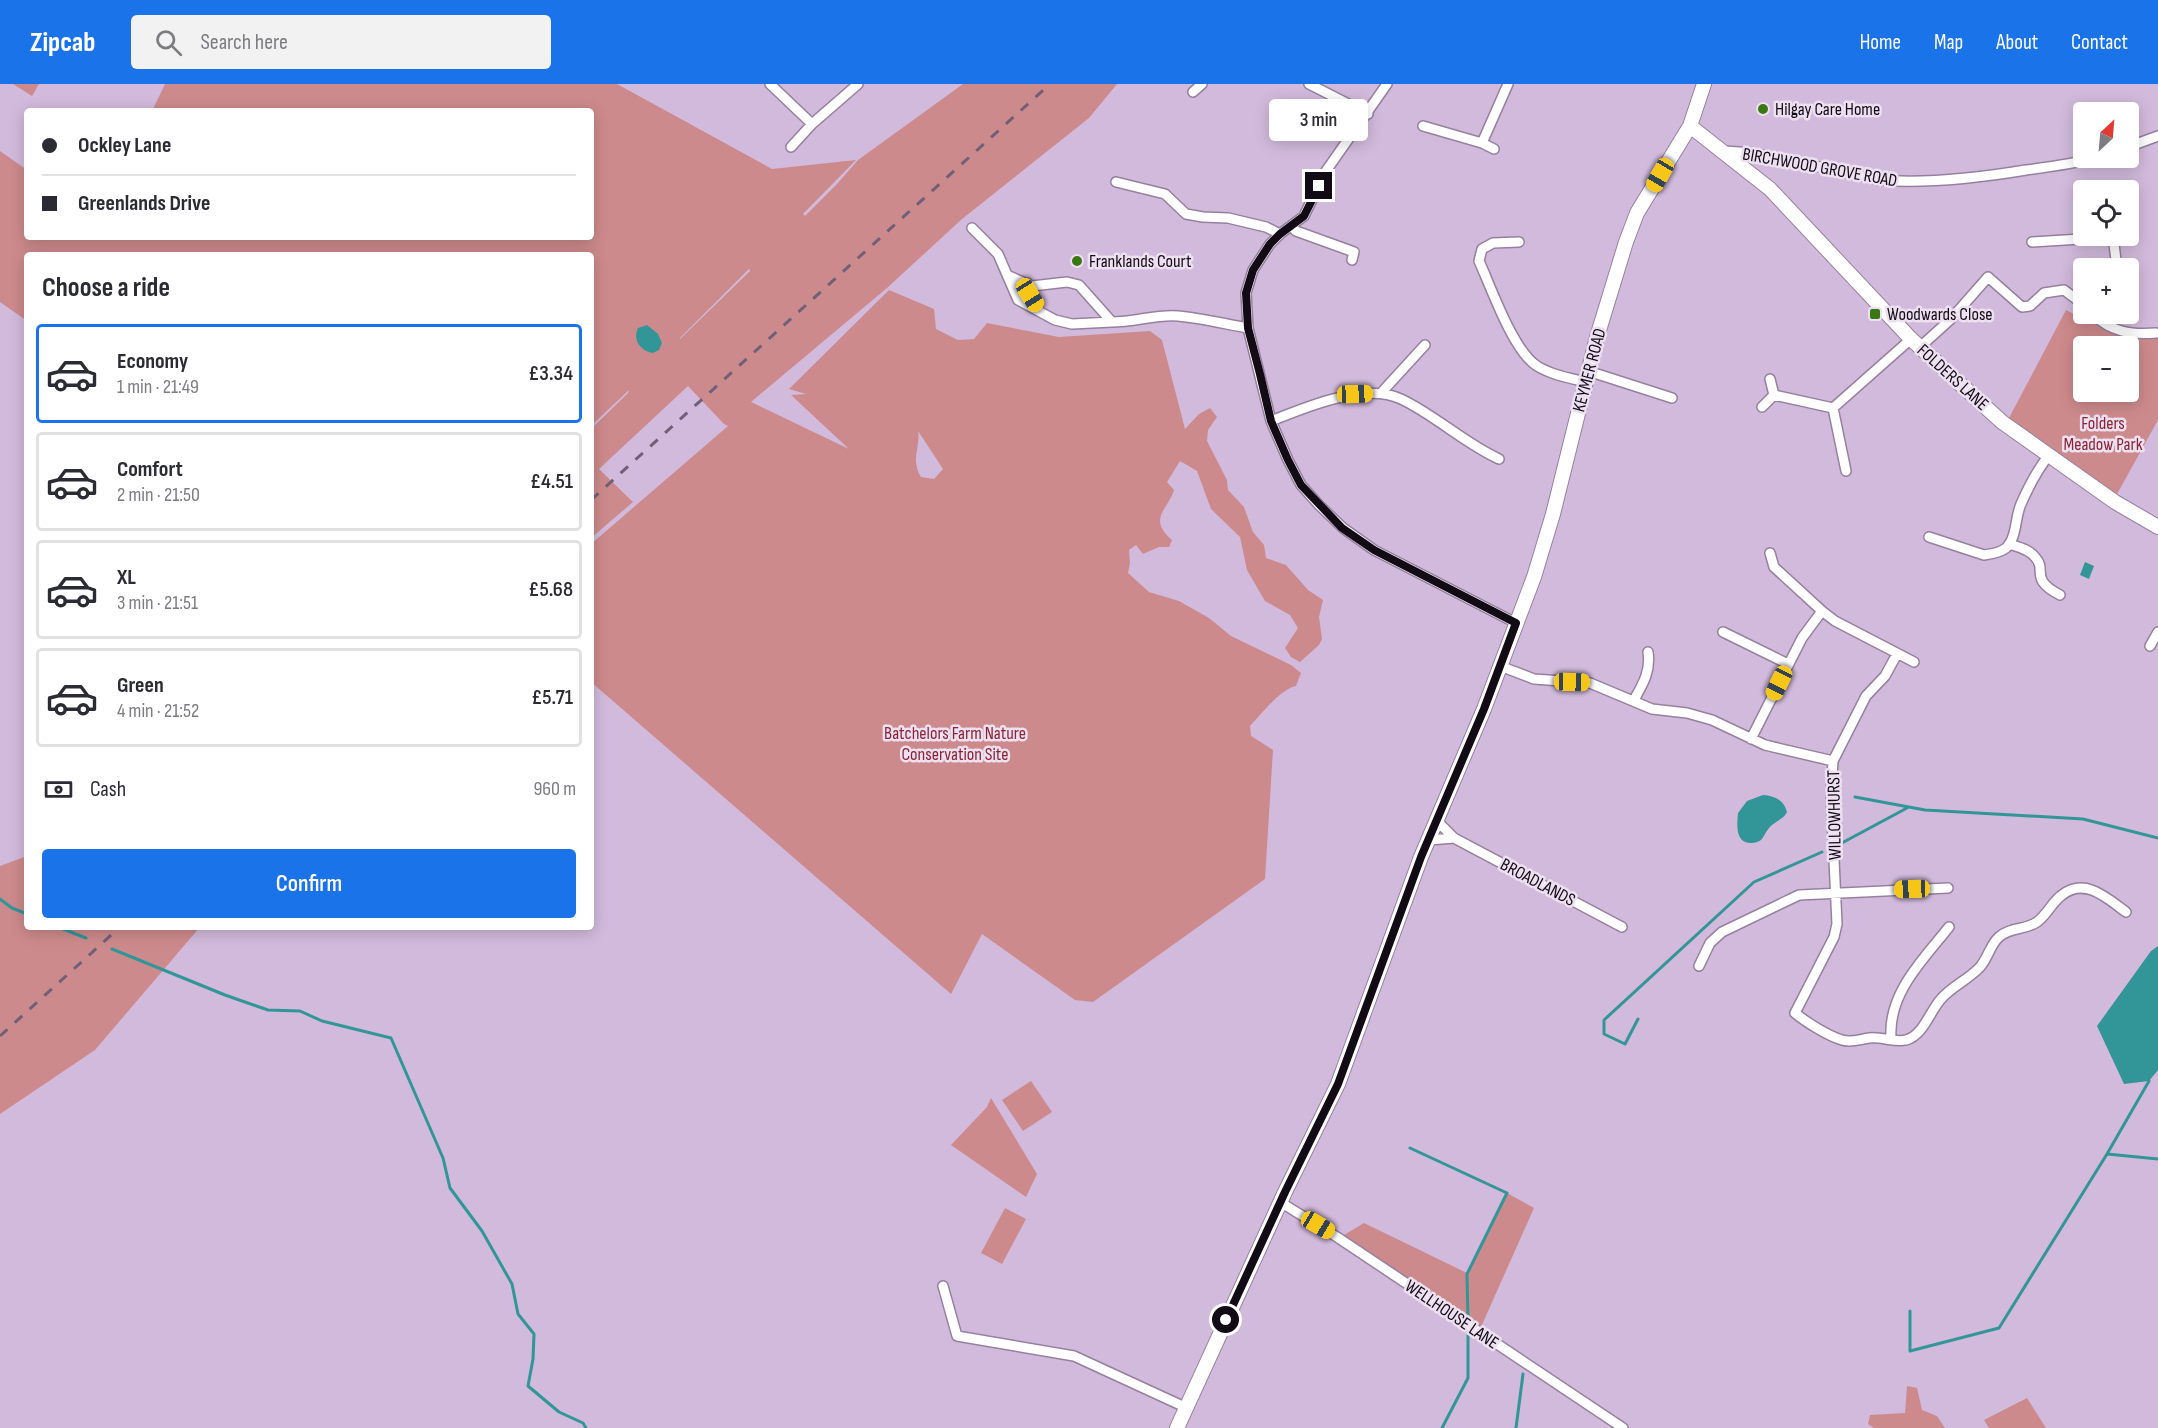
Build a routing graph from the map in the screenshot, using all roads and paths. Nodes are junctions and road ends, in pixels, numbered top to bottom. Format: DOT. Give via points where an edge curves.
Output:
graph roads {
  1 [pos="770,84"];
  2 [pos="858,84"];
  3 [pos="1203,84"];
  4 [pos="1309,84"];
  5 [pos="1387,84"];
  6 [pos="1508,84"];
  7 [pos="1704,84"];
  8 [pos="1193,92"];
  9 [pos="1368,114"];
  10 [pos="812,124"];
  11 [pos="1423,126"];
  12 [pos="1690,126"];
  13 [pos="2158,136"];
  14 [pos="2139,143"];
  15 [pos="1482,144"];
  16 [pos="791,147"];
  17 [pos="1494,149"];
  18 [pos="1724,151"];
  19 [pos="2073,163"];
  20 [pos="1116,182"];
  21 [pos="1292,227"];
  22 [pos="972,228"];
  23 [pos="1280,234"];
  24 [pos="2073,239"];
  25 [pos="1519,242"];
  26 [pos="2031,242"];
  27 [pos="1352,260"];
  28 [pos="1009,276"];
  29 [pos="1027,283"];
  30 [pos="2073,297"];
  31 [pos="1039,310"];
  32 [pos="1112,322"];
  33 [pos="2105,324"];
  34 [pos="1248,328"];
  35 [pos="2156,333"];
  36 [pos="1916,343"];
  37 [pos="1425,345"];
  38 [pos="1587,376"];
  39 [pos="1770,379"];
  40 [pos="1381,393"];
  41 [pos="1774,394"];
  42 [pos="1672,398"];
  43 [pos="1762,407"];
  44 [pos="1833,408"];
  45 [pos="1271,421"];
  46 [pos="2049,455"];
  47 [pos="1499,459"];
  48 [pos="1846,471"];
  49 [pos="2158,527"];
  50 [pos="1929,537"];
  51 [pos="2009,544"];
  52 [pos="1770,553"];
  53 [pos="2060,594"];
  54 [pos="1821,611"];
  55 [pos="1516,623"];
  56 [pos="1723,632"];
  57 [pos="2158,632"];
  58 [pos="2150,646"];
  59 [pos="1648,652"];
  60 [pos="1897,654"];
  61 [pos="1914,662"];
  62 [pos="1788,664"];
  63 [pos="1500,666"];
  64 [pos="1634,700"];
  65 [pos="1751,739"];
  66 [pos="1833,761"];
  67 [pos="1437,821"];
  68 [pos="1454,838"];
  69 [pos="1429,840"];
  70 [pos="1948,888"];
  71 [pos="1836,892"];
  72 [pos="2126,912"];
  73 [pos="1622,927"];
  74 [pos="1949,927"];
  75 [pos="1699,966"];
  76 [pos="1891,1038"];
  77 [pos="1280,1202"];
  78 [pos="943,1286"];
  79 [pos="1187,1408"];
  80 [pos="1177,1428"];
  81 [pos="1623,1428"];
  1 -- 10 [label="street"];
  2 -- 10 [label="street"];
  3 -- 8 [label="street"];
  4 -- 9 [label="street"];
  5 -- 9 [label="street"];
  6 -- 15 [label="street"];
  7 -- 12 [label="street, KEYMER ROAD"];
  9 -- 21 [label="street" via="1328,168 1304,216"];
  10 -- 16 [label="street"];
  11 -- 15 [label="street"];
  12 -- 18 [label="street, FOLDERS LANE"];
  12 -- 38 [label="street, KEYMER ROAD" via="1637,213"];
  13 -- 14 [label="street"];
  15 -- 17 [label="street"];
  18 -- 19 [label="street, BIRCHWOOD GROVE ROAD" via="1754,153 1898,182 1973,178"];
  18 -- 36 [label="street, FOLDERS LANE" via="1770,189"];
  20 -- 23 [label="street" via="1165,194 1186,214 1228,218"];
  21 -- 23 [label="street"];
  21 -- 27 [label="street" via="1354,252"];
  22 -- 28 [label="street" via="998,254"];
  23 -- 34 [label="street" via="1253,270 1246,293"];
  24 -- 26 [label="street"];
  25 -- 38 [label="street" via="1493,243 1482,249 1479,261 1519,348 1534,364 1550,373"];
  28 -- 29 [label="street"];
  28 -- 31 [label="street" via="1018,300"];
  29 -- 31 [label="street"];
  29 -- 32 [label="street" via="1079,285"];
  30 -- 36 [label="street" via="2064,290 2044,293 2030,306 2022,307 1988,277 1952,318"];
  31 -- 32 [label="street" via="1072,324"];
  32 -- 34 [label="street" via="1178,316"];
  33 -- 35 [label="street" via="2125,333"];
  34 -- 45 [label="street"];
  36 -- 44 [label="street"];
  36 -- 46 [label="street, FOLDERS LANE" via="2002,422"];
  37 -- 40 [label="street"];
  38 -- 42 [label="street"];
  38 -- 55 [label="street, KEYMER ROAD" via="1553,514"];
  39 -- 41 [label="street"];
  40 -- 45 [label="street" via="1355,394"];
  40 -- 47 [label="street" via="1400,398"];
  41 -- 43 [label="street"];
  41 -- 44 [label="street"];
  44 -- 48 [label="street"];
  45 -- 55 [label="street" via="1301,485 1342,528 1374,550"];
  46 -- 49 [label="street, FOLDERS LANE"];
  46 -- 51 [label="street" via="2020,506"];
  50 -- 51 [label="street" via="1984,555"];
  51 -- 53 [label="street" via="2038,559 2041,580"];
  52 -- 54 [label="street" via="1774,567"];
  54 -- 60 [label="street"];
  54 -- 62 [label="street"];
  55 -- 63 [label="street, KEYMER ROAD"];
  56 -- 62 [label="street"];
  57 -- 58 [label="street"];
  59 -- 64 [label="street" via="1646,680"];
  60 -- 61 [label="street"];
  60 -- 66 [label="street" via="1885,676 1866,696"];
  62 -- 65 [label="street"];
  63 -- 64 [label="street, WILLOWHURST" via="1534,679 1590,683"];
  63 -- 67 [label="street, KEYMER ROAD"];
  64 -- 65 [label="street, WILLOWHURST" via="1652,708 1712,720"];
  65 -- 66 [label="street, WILLOWHURST"];
  66 -- 71 [label="street, WILLOWHURST"];
  67 -- 68 [label="street, BROADLANDS"];
  67 -- 69 [label="street, KEYMER ROAD"];
  68 -- 69 [label="street"];
  68 -- 73 [label="street, BROADLANDS"];
  69 -- 77 [label="street, KEYMER ROAD" via="1338,1084"];
  70 -- 71 [label="street"];
  71 -- 75 [label="street" via="1799,895 1722,932 1710,943"];
  71 -- 76 [label="street, WILLOWHURST" via="1834,937 1795,1012 1843,1041"];
  72 -- 76 [label="street" via="2088,888 2062,895 2034,925 2000,936 1981,966 1940,1000 1911,1038"];
  74 -- 76 [label="street" via="1918,965 1894,1004"];
  77 -- 79 [label="street, KEYMER ROAD"];
  77 -- 81 [label="street, WELLHOUSE LANE"];
  78 -- 79 [label="street" via="957,1336 1074,1356"];
  79 -- 80 [label="street, KEYMER ROAD"];
}
